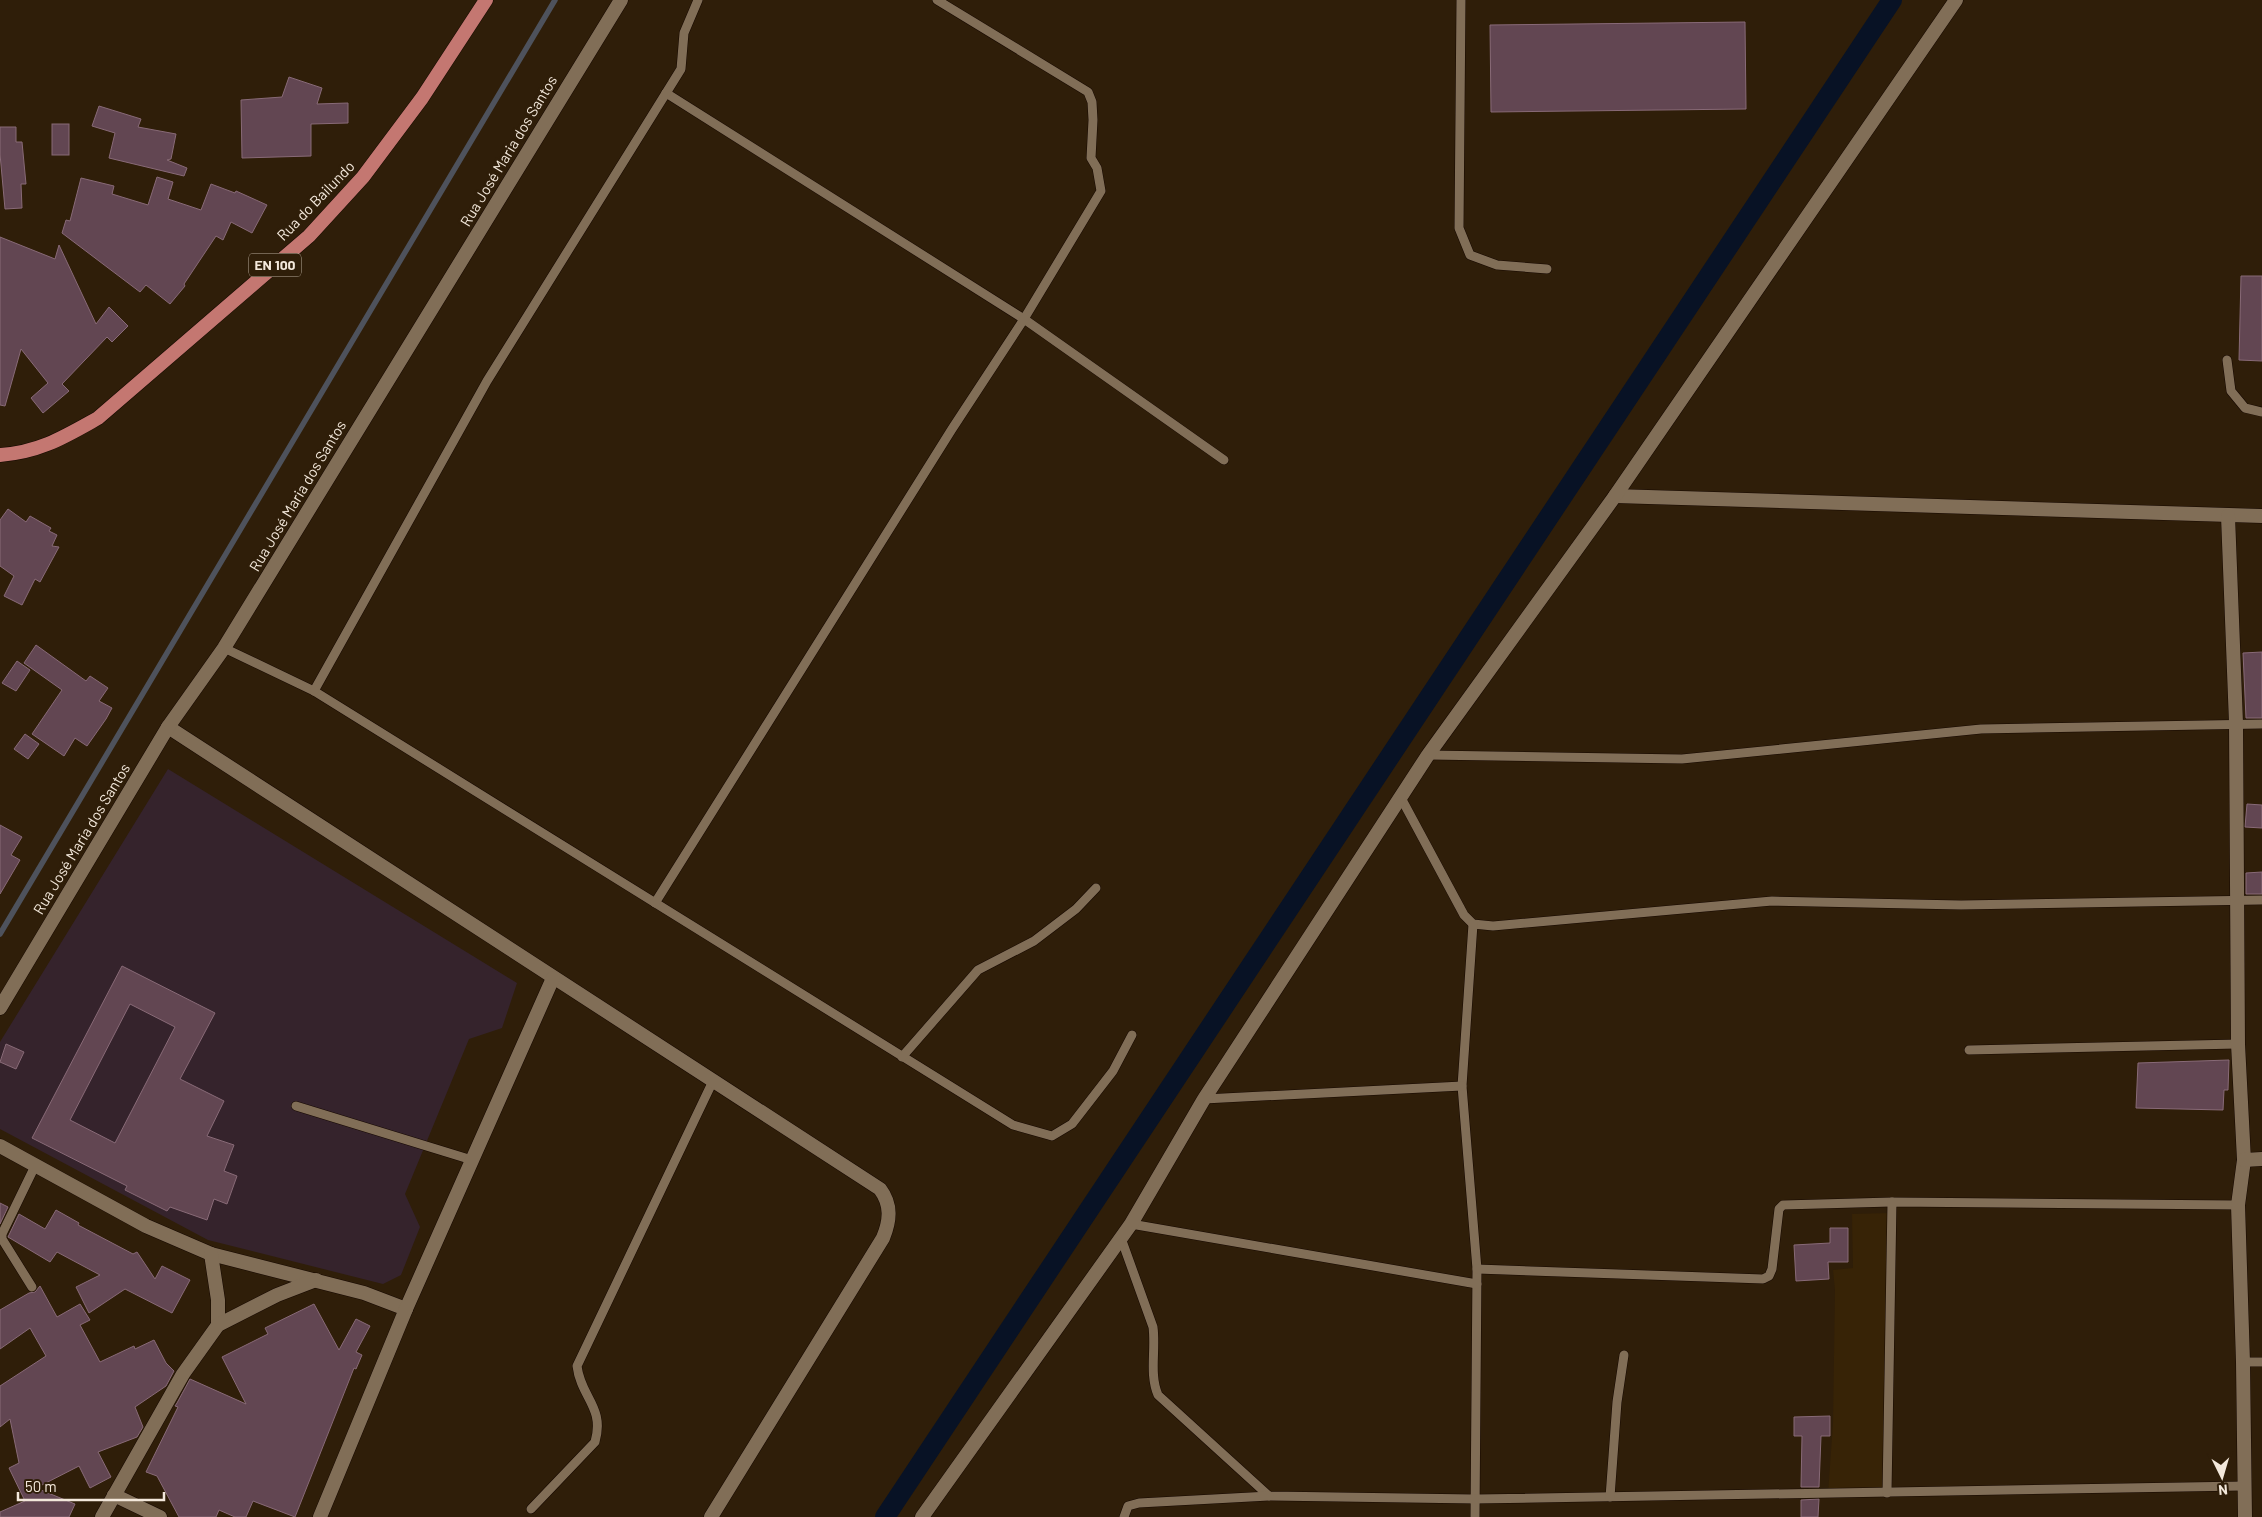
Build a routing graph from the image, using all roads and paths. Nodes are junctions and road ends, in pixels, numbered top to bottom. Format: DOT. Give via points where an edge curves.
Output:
graph roads {
  1 [pos="486,0"];
  2 [pos="621,0"];
  3 [pos="698,0"];
  4 [pos="937,0"];
  5 [pos="1461,0"];
  6 [pos="1956,0"];
  7 [pos="666,93"];
  8 [pos="1547,269"];
  9 [pos="1024,319"];
  10 [pos="2227,360"];
  11 [pos="2262,412"];
  12 [pos="0,455"];
  13 [pos="1224,460"];
  14 [pos="1615,496"];
  15 [pos="2228,516"];
  16 [pos="2262,516"];
  17 [pos="224,648"];
  18 [pos="314,691"];
  19 [pos="2236,723"];
  20 [pos="2262,724"];
  21 [pos="168,727"];
  22 [pos="1428,755"];
  23 [pos="1400,796"];
  24 [pos="1096,888"];
  25 [pos="2262,900"];
  26 [pos="2237,901"];
  27 [pos="655,903"];
  28 [pos="1472,924"];
  29 [pos="552,978"];
  30 [pos="0,1008"];
  31 [pos="1132,1035"];
  32 [pos="2238,1044"];
  33 [pos="1969,1050"];
  34 [pos="902,1057"];
  35 [pos="713,1081"];
  36 [pos="1462,1086"];
  37 [pos="1204,1099"];
  38 [pos="296,1106"];
  39 [pos="0,1146"];
  40 [pos="2262,1159"];
  41 [pos="472,1160"];
  42 [pos="2244,1160"];
  43 [pos="36,1166"];
  44 [pos="1892,1202"];
  45 [pos="2238,1205"];
  46 [pos="1131,1224"];
  47 [pos="1121,1238"];
  48 [pos="211,1254"];
  49 [pos="1477,1269"];
  50 [pos="316,1280"];
  51 [pos="1477,1284"];
  52 [pos="32,1287"];
  53 [pos="406,1309"];
  54 [pos="218,1324"];
  55 [pos="1624,1355"];
  56 [pos="2243,1362"];
  57 [pos="2262,1362"];
  58 [pos="2244,1486"];
  59 [pos="1887,1493"];
  60 [pos="114,1495"];
  61 [pos="1269,1496"];
  62 [pos="1610,1497"];
  63 [pos="1475,1499"];
  64 [pos="531,1509"];
  65 [pos="102,1517"];
  66 [pos="160,1517"];
  67 [pos="320,1517"];
  68 [pos="711,1517"];
  69 [pos="922,1517"];
  70 [pos="1124,1517"];
  71 [pos="1475,1517"];
  72 [pos="2245,1517"];
  1 -- 12 [label="main road, Rua do Bailundo / EN 100" via="422,98 364,177 308,236 98,418 63,438 25,453"];
  2 -- 17 [label="street, Rua José Maria dos Santos"];
  3 -- 7 [label="lane" via="684,33 681,69"];
  4 -- 9 [label="lane" via="1088,92 1092,102 1091,158 1097,168 1101,190"];
  5 -- 8 [label="lane" via="1459,228 1470,256 1497,265"];
  6 -- 14 [label="street"];
  7 -- 9 [label="lane"];
  7 -- 18 [label="lane" via="487,381"];
  9 -- 13 [label="lane"];
  9 -- 27 [label="lane"];
  10 -- 11 [label="lane" via="2231,391 2245,408"];
  14 -- 15 [label="street"];
  14 -- 22 [label="street"];
  15 -- 16 [label="street"];
  15 -- 19 [label="street"];
  17 -- 18 [label="lane"];
  17 -- 21 [label="street, Rua José Maria dos Santos"];
  18 -- 27 [label="lane"];
  19 -- 20 [label="lane"];
  19 -- 22 [label="lane" via="1981,729 1682,759"];
  19 -- 26 [label="street"];
  21 -- 29 [label="street"];
  21 -- 30 [label="street, Rua José Maria dos Santos"];
  22 -- 23 [label="street"];
  23 -- 28 [label="lane"];
  23 -- 37 [label="street"];
  24 -- 34 [label="lane" via="1076,910 1034,941 978,970"];
  25 -- 26 [label="lane"];
  26 -- 28 [label="lane" via="1961,905 1772,901 1493,926"];
  26 -- 32 [label="street"];
  27 -- 34 [label="lane"];
  28 -- 36 [label="lane"];
  29 -- 35 [label="street"];
  29 -- 41 [label="street"];
  31 -- 34 [label="lane" via="1113,1071 1072,1124 1052,1136 1013,1126"];
  32 -- 33 [label="lane"];
  32 -- 42 [label="street"];
  35 -- 64 [label="lane" via="577,1366 579,1380 597,1413 599,1428 595,1442"];
  35 -- 68 [label="street" via="880,1190 890,1210 883,1238"];
  36 -- 37 [label="lane"];
  36 -- 49 [label="lane"];
  37 -- 46 [label="street"];
  38 -- 41 [label="lane"];
  39 -- 43 [label="street"];
  40 -- 42 [label="street"];
  41 -- 53 [label="street"];
  42 -- 45 [label="street"];
  43 -- 48 [label="street" via="146,1226"];
  43 -- 52 [label="lane" via="2,1234"];
  44 -- 45 [label="lane"];
  44 -- 49 [label="lane" via="1783,1205 1779,1209 1772,1269 1763,1279"];
  44 -- 59 [label="lane"];
  45 -- 56 [label="street"];
  46 -- 47 [label="street"];
  46 -- 51 [label="lane"];
  47 -- 61 [label="lane" via="1153,1327 1153,1384 1158,1395"];
  47 -- 69 [label="street"];
  48 -- 50 [label="street"];
  48 -- 54 [label="street"];
  49 -- 51 [label="lane"];
  50 -- 53 [label="street"];
  50 -- 54 [label="street"];
  51 -- 63 [label="lane"];
  53 -- 67 [label="street"];
  54 -- 60 [label="street" via="182,1374"];
  55 -- 62 [label="lane"];
  56 -- 57 [label="lane"];
  56 -- 58 [label="street"];
  58 -- 59 [label="lane"];
  58 -- 72 [label="street"];
  59 -- 62 [label="lane"];
  60 -- 65 [label="street"];
  60 -- 66 [label="street"];
  61 -- 63 [label="lane"];
  61 -- 70 [label="lane" via="1139,1503 1128,1506"];
  62 -- 63 [label="lane"];
  63 -- 71 [label="lane"];
}
